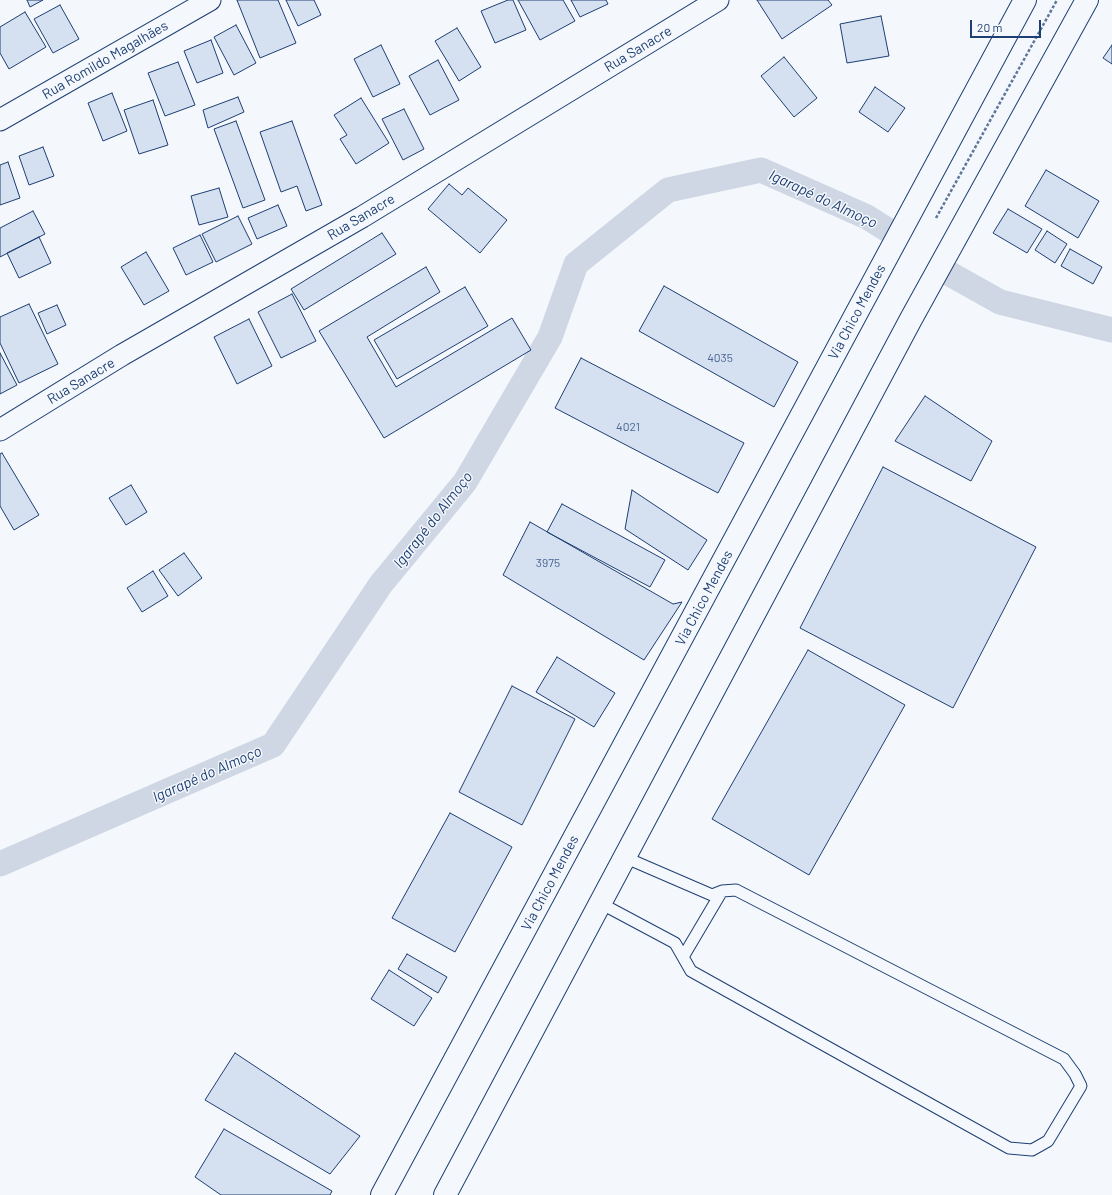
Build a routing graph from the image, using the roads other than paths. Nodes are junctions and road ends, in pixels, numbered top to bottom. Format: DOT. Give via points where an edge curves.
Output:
graph roads {
  1 [pos="210,0"];
  2 [pos="718,0"];
  3 [pos="1025,0"];
  4 [pos="1087,0"];
  5 [pos="0,120"];
  6 [pos="0,430"];
  7 [pos="624,857"];
  8 [pos="722,892"];
  9 [pos="600,903"];
  10 [pos="683,957"];
  11 [pos="382,1195"];
  12 [pos="445,1195"];
  1 -- 5 [label="street, Rua Romildo Magalhães"];
  2 -- 6 [label="street, Rua Sanacre" via="362,217"];
  3 -- 11 [label="main road, Via Chico Mendes"];
  4 -- 7 [label="main road" via="911,319"];
  7 -- 8 [label="lane" via="712,895"];
  7 -- 9 [label="main road"];
  8 -- 10 [label="lane"];
  8 -- 10 [label="lane" via="736,890 1064,1059 1081,1086 1048,1141 1032,1150 1009,1148 691,971"];
  9 -- 10 [label="lane" via="675,943"];
  9 -- 12 [label="main road"];
}
